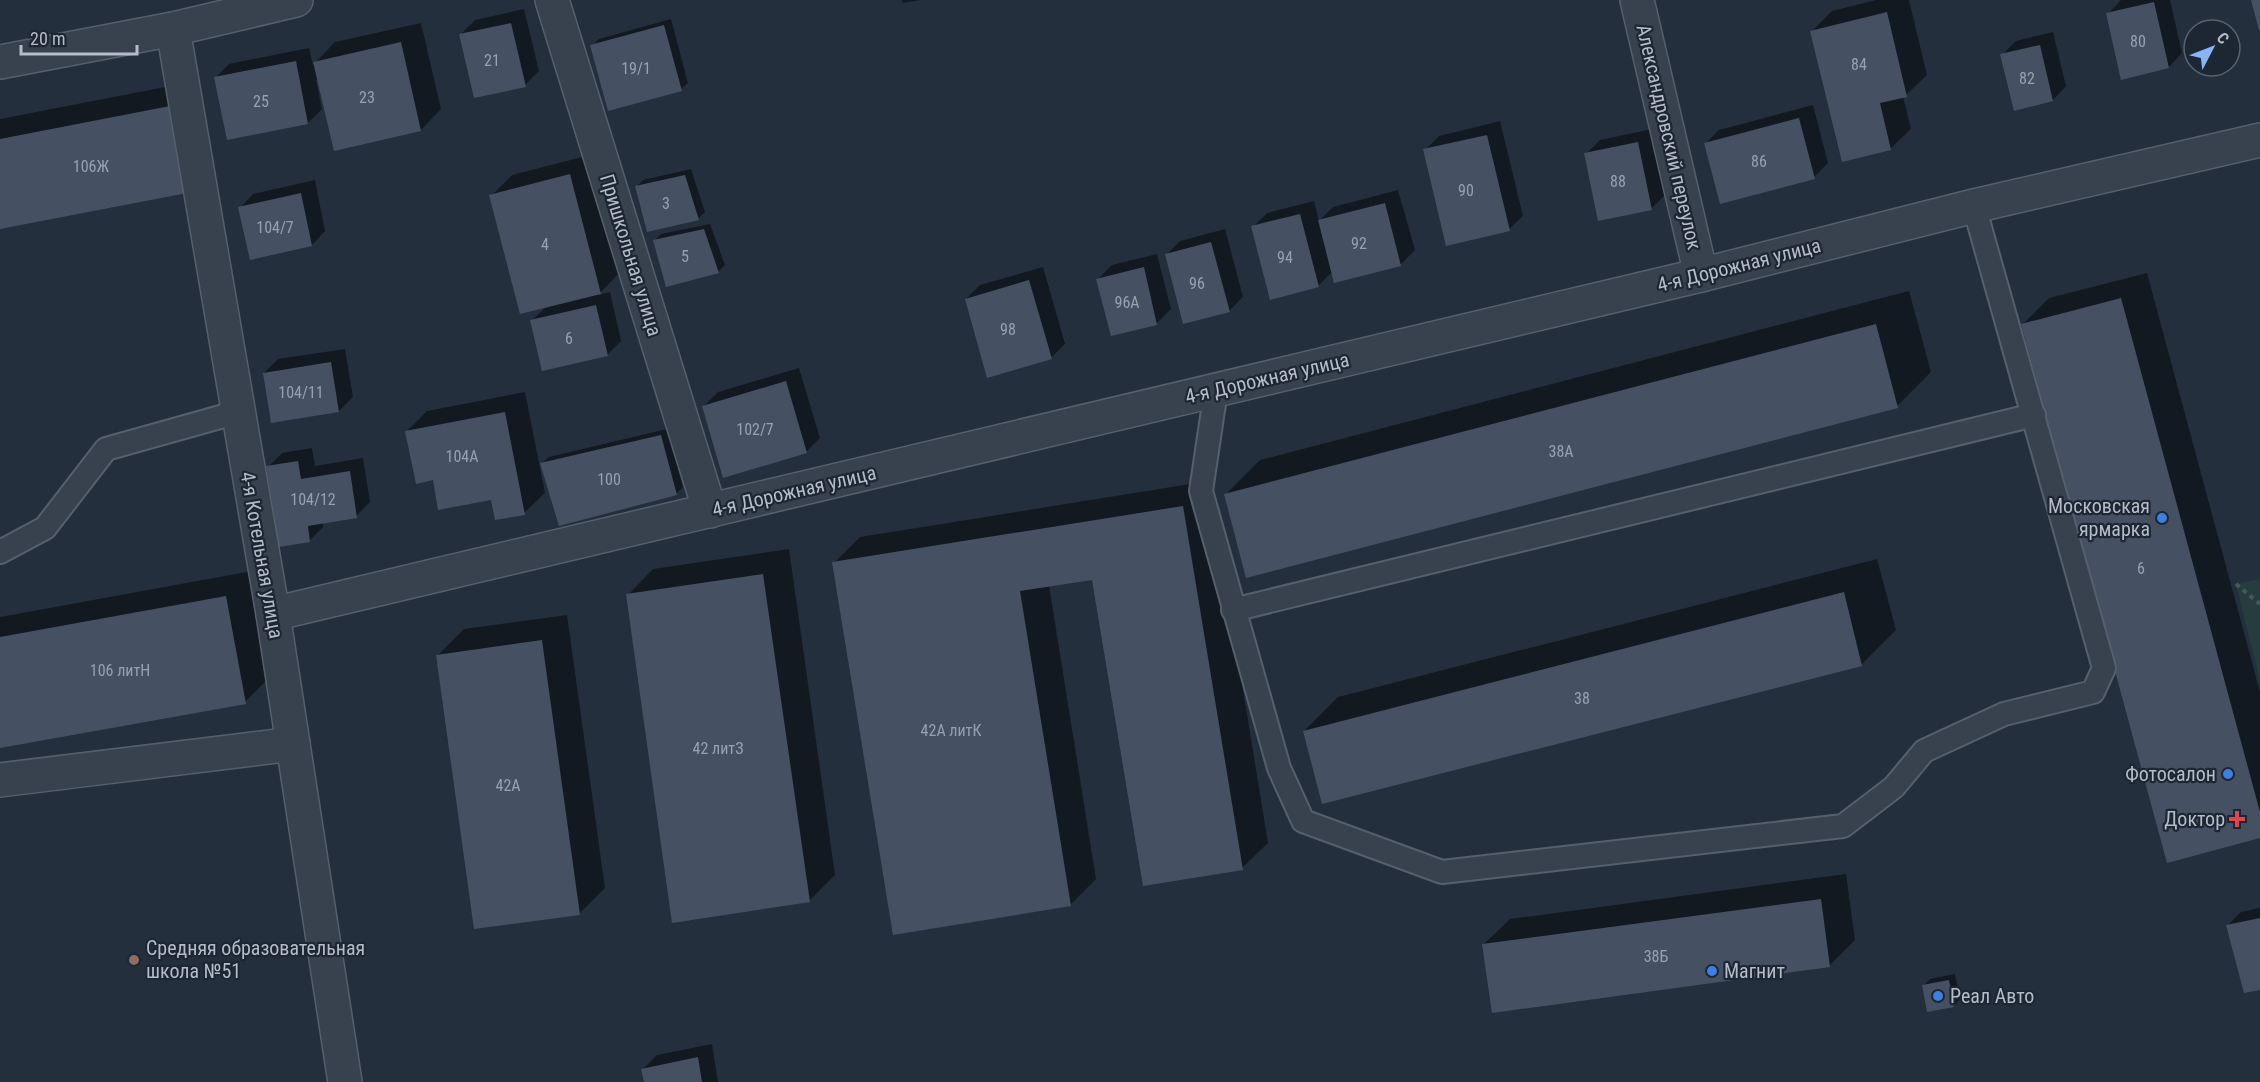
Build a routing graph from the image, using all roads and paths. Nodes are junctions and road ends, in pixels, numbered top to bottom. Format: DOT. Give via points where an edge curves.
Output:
graph roads {
  1 [pos="296,0"];
  2 [pos="552,0"];
  3 [pos="1637,0"];
  4 [pos="173,28"];
  5 [pos="0,62"];
  6 [pos="2260,141"];
  7 [pos="1974,206"];
  8 [pos="1701,275"];
  9 [pos="1216,390"];
  10 [pos="238,412"];
  11 [pos="2034,415"];
  12 [pos="710,510"];
  13 [pos="0,552"];
  14 [pos="2236,585"];
  15 [pos="2260,603"];
  16 [pos="1233,610"];
  17 [pos="273,615"];
  18 [pos="293,744"];
  19 [pos="0,780"];
  20 [pos="345,1082"];
  1 -- 4 [label="street"];
  2 -- 12 [label="street, Пришкольная улица"];
  3 -- 8 [label="street, Александровский переулок"];
  4 -- 5 [label="street"];
  4 -- 10 [label="street, 4-я Котельная улица"];
  6 -- 7 [label="street, 4-я Дорожная улица"];
  7 -- 8 [label="street, 4-я Дорожная улица"];
  7 -- 11 [label="lane"];
  8 -- 9 [label="street, 4-я Дорожная улица"];
  9 -- 12 [label="street, 4-я Дорожная улица"];
  9 -- 16 [label="lane" via="1200,491"];
  10 -- 13 [label="lane" via="106,449 45,528"];
  10 -- 17 [label="street, 4-я Котельная улица"];
  11 -- 16 [label="lane"];
  11 -- 16 [label="lane" via="2104,668 2093,692 2004,714 1923,751 1894,787 1843,826 1442,872 1303,821 1279,768"];
  12 -- 17 [label="street, 4-я Дорожная улица"];
  14 -- 15 [label="path"];
  17 -- 18 [label="street, 4-я Котельная улица"];
  18 -- 19 [label="street"];
  18 -- 20 [label="street, 4-я Котельная улица"];
}
